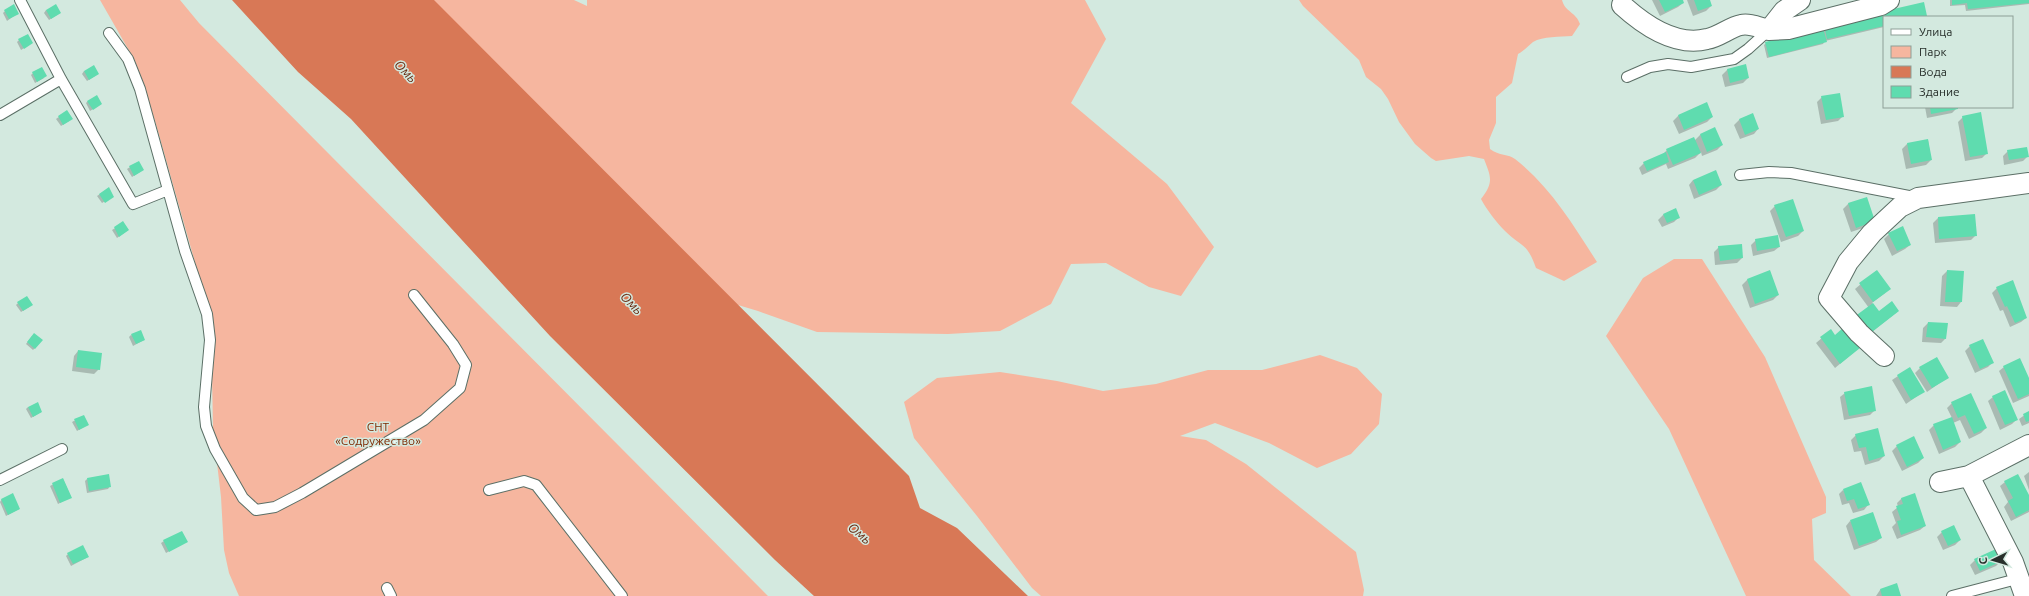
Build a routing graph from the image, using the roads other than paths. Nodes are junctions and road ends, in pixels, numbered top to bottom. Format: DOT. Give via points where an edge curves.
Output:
graph roads {
  1 [pos="20,0"];
  2 [pos="1800,0"];
  3 [pos="1889,0"];
  4 [pos="1622,5"];
  5 [pos="1768,30"];
  6 [pos="109,32"];
  7 [pos="1627,77"];
  8 [pos="61,79"];
  9 [pos="0,115"];
  10 [pos="1740,174"];
  11 [pos="2029,183"];
  12 [pos="168,190"];
  13 [pos="1918,198"];
  14 [pos="414,295"];
  15 [pos="1884,356"];
  16 [pos="2029,445"];
  17 [pos="62,449"];
  18 [pos="1969,476"];
  19 [pos="0,480"];
  20 [pos="1940,482"];
  21 [pos="489,490"];
  22 [pos="2021,587"];
  23 [pos="622,596"];
  24 [pos="1952,596"];
  1 -- 8 [label="lane"];
  2 -- 5 [label="street" via="1784,11"];
  3 -- 5 [label="street" via="1881,5 1788,29"];
  4 -- 5 [label="street" via="1641,23 1663,35 1693,41 1708,39 1742,25 1754,25"];
  5 -- 7 [label="lane" via="1734,59 1691,67 1668,64 1650,67"];
  6 -- 12 [label="lane" via="128,59 140,89"];
  8 -- 9 [label="lane"];
  8 -- 12 [label="lane" via="133,204"];
  10 -- 13 [label="lane" via="1791,173"];
  11 -- 13 [label="street"];
  12 -- 14 [label="lane" via="185,251 207,314 210,340 204,407 206,426 215,449 243,498 256,510 275,507 302,493 424,420 460,388 466,365 453,344"];
  13 -- 15 [label="street" via="1900,207 1872,233 1848,262 1829,298 1859,333"];
  16 -- 18 [label="street"];
  17 -- 19 [label="lane"];
  18 -- 20 [label="street"];
  18 -- 22 [label="street" via="2013,562"];
  21 -- 23 [label="lane" via="524,481 536,485"];
  22 -- 24 [label="lane"];
}
